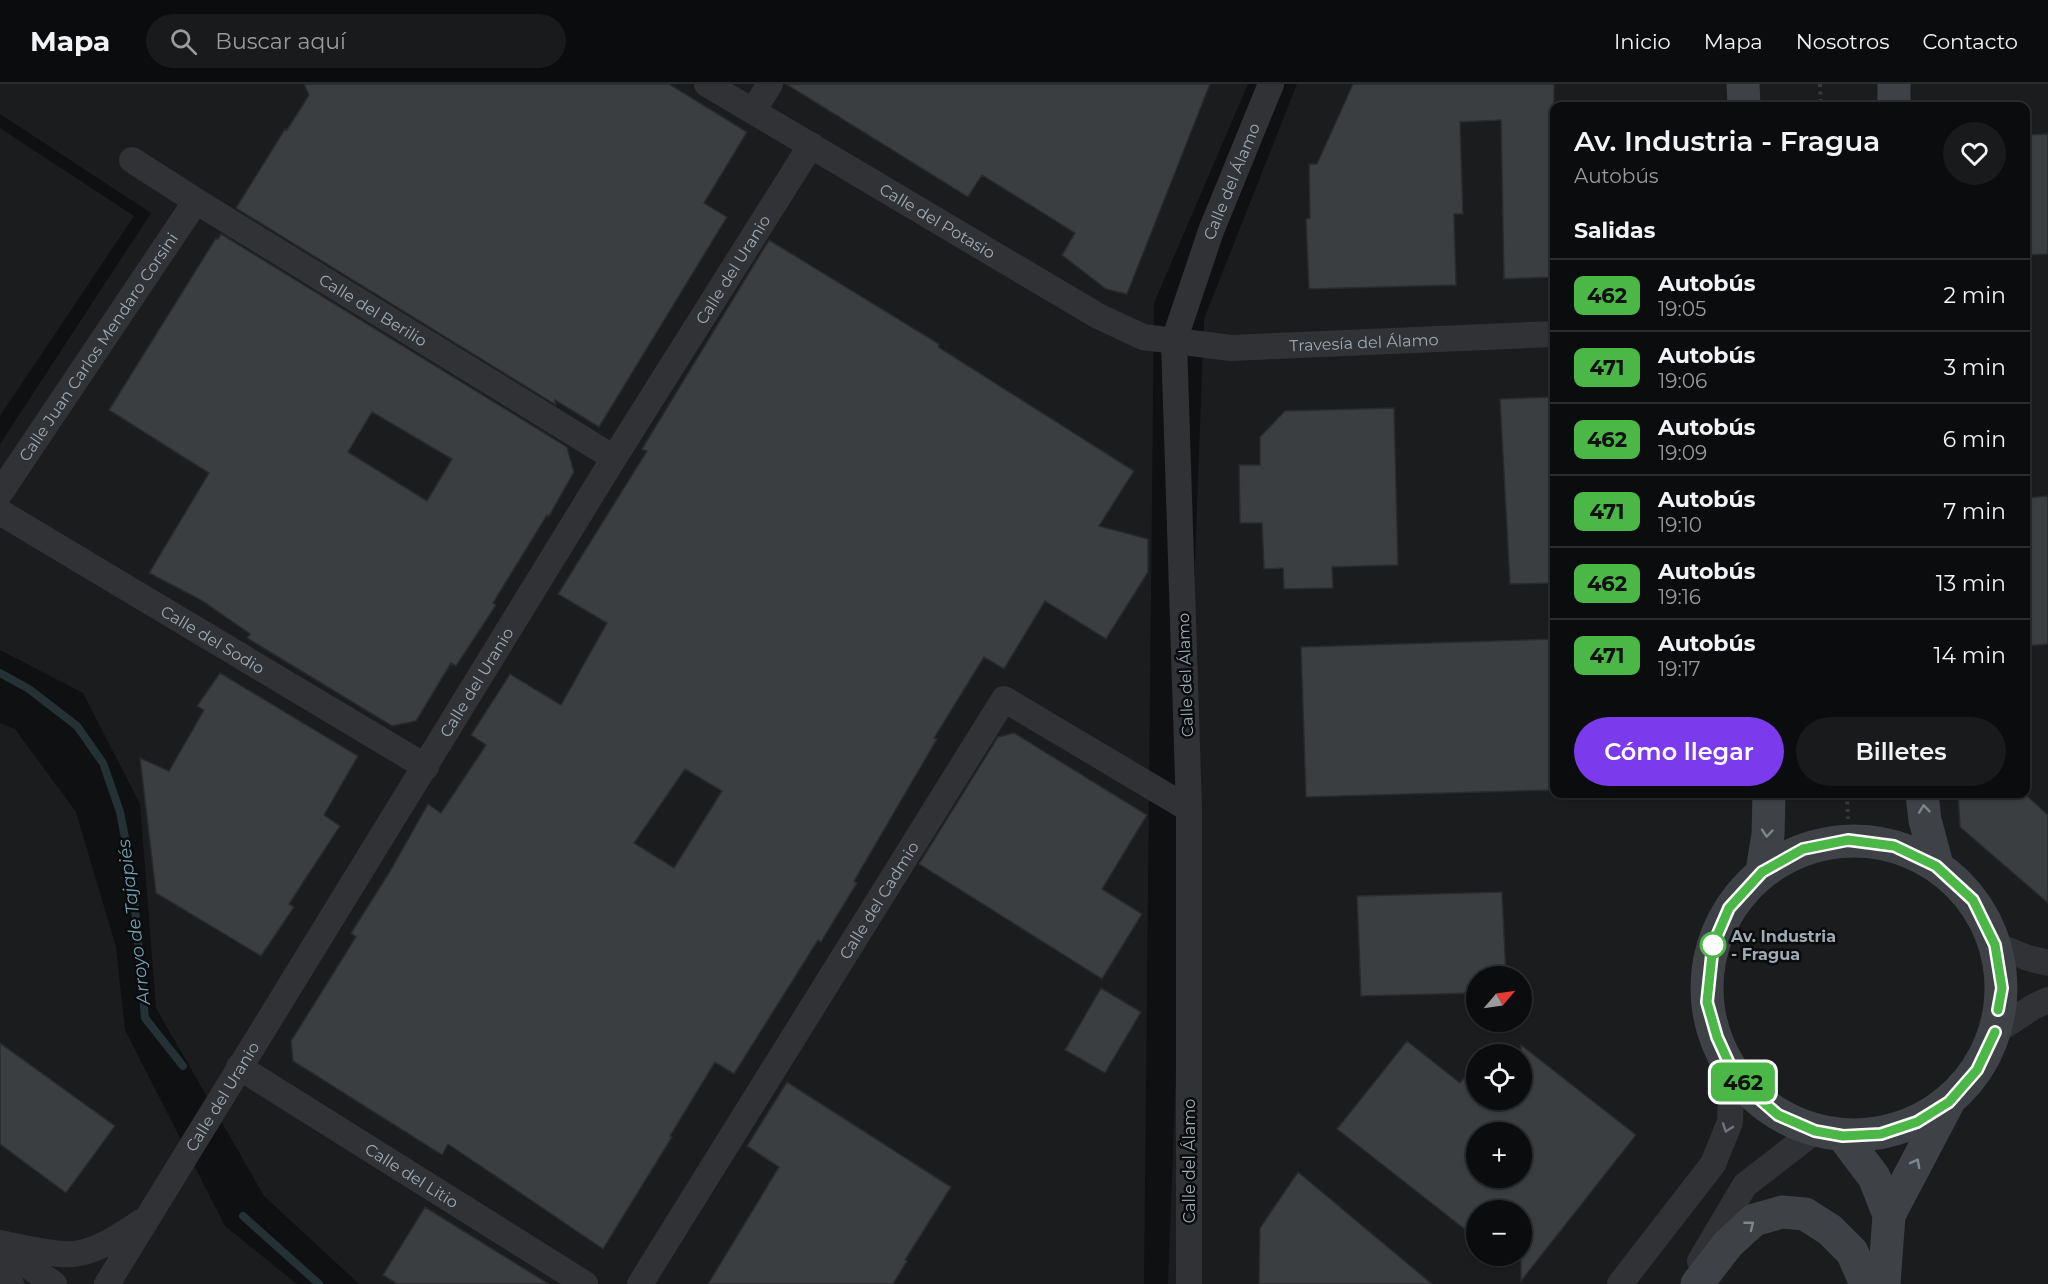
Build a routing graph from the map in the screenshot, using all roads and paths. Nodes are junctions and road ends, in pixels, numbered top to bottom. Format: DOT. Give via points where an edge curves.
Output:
graph roads {
  1 [pos="707,84"];
  2 [pos="770,84"];
  3 [pos="1271,84"];
  4 [pos="1743,84"];
  5 [pos="1820,84"];
  6 [pos="1894,84"];
  7 [pos="1744,102"];
  8 [pos="1821,102"];
  9 [pos="1894,102"];
  10 [pos="753,111"];
  11 [pos="811,145"];
  12 [pos="132,160"];
  13 [pos="196,201"];
  14 [pos="1550,334"];
  15 [pos="1174,341"];
  16 [pos="614,458"];
  17 [pos="0,493"];
  18 [pos="0,512"];
  19 [pos="426,767"];
  20 [pos="1769,798"];
  21 [pos="1847,798"];
  22 [pos="1922,798"];
  23 [pos="1189,809"];
  24 [pos="1848,819"];
  25 [pos="1936,866"];
  26 [pos="1762,872"];
  27 [pos="1995,945"];
  28 [pos="2048,963"];
  29 [pos="2048,1000"];
  30 [pos="1995,1032"];
  31 [pos="239,1067"];
  32 [pos="1732,1070"];
  33 [pos="1949,1102"];
  34 [pos="1829,1133"];
  35 [pos="1889,1215"];
  36 [pos="144,1221"];
  37 [pos="0,1244"];
  38 [pos="0,1258"];
  39 [pos="11,1284"];
  40 [pos="54,1284"];
  41 [pos="106,1284"];
  42 [pos="585,1284"];
  43 [pos="640,1284"];
  44 [pos="1189,1284"];
  45 [pos="1620,1284"];
  46 [pos="1686,1284"];
  47 [pos="1697,1284"];
  48 [pos="1866,1284"];
  49 [pos="1884,1284"];
  1 -- 10 [label="street, Calle del Potasio"];
  2 -- 10 [label="street"];
  3 -- 15 [label="street, Calle del Álamo" via="1211,231"];
  4 -- 7 [label="street"];
  5 -- 8 [label="path"];
  6 -- 9 [label="street"];
  10 -- 11 [label="street, Calle del Potasio"];
  11 -- 15 [label="street, Calle del Potasio" via="1098,316 1143,338"];
  11 -- 16 [label="street, Calle del Uranio"];
  12 -- 13 [label="street, Calle del Berilio"];
  13 -- 16 [label="street, Calle del Berilio"];
  13 -- 17 [label="street, Calle Juan Carlos Mendaro Corsini"];
  14 -- 15 [label="street, Travesía del Álamo" via="1231,348"];
  15 -- 23 [label="street, Calle del Álamo"];
  16 -- 19 [label="street, Calle del Uranio"];
  18 -- 19 [label="street, Calle del Sodio"];
  19 -- 31 [label="street, Calle del Uranio"];
  20 -- 26 [label="street, one-way"];
  21 -- 24 [label="path"];
  25 -- 22 [label="street, one-way"];
  23 -- 43 [label="street, Calle del Cadmio" via="1004,699"];
  23 -- 44 [label="street, Calle del Álamo"];
  25 -- 26 [label="street" via="1894,846 1848,840 1803,849"];
  25 -- 27 [label="street" via="1973,900"];
  26 -- 32 [label="street" via="1729,908 1713,945 1707,1002"];
  27 -- 28 [label="street"];
  27 -- 30 [label="street" via="2002,988"];
  29 -- 30 [label="street"];
  30 -- 33 [label="street" via="1977,1070"];
  31 -- 36 [label="street, Calle del Uranio"];
  31 -- 42 [label="street, Calle del Litio"];
  32 -- 34 [label="street" via="1778,1115"];
  32 -- 45 [label="street, one-way" via="1730,1122 1713,1164"];
  33 -- 34 [label="street" via="1917,1122 1881,1134"];
  35 -- 33 [label="street, one-way"];
  34 -- 35 [label="street" via="1874,1177"];
  34 -- 46 [label="street" via="1745,1185"];
  35 -- 49 [label="street"];
  36 -- 37 [label="street" via="107,1243 74,1254"];
  36 -- 41 [label="street, Calle del Uranio"];
  37 -- 40 [label="street"];
  38 -- 39 [label="street"];
  47 -- 48 [label="street, one-way" via="1728,1244 1754,1220 1782,1212 1805,1214 1830,1230 1852,1252"];
}
